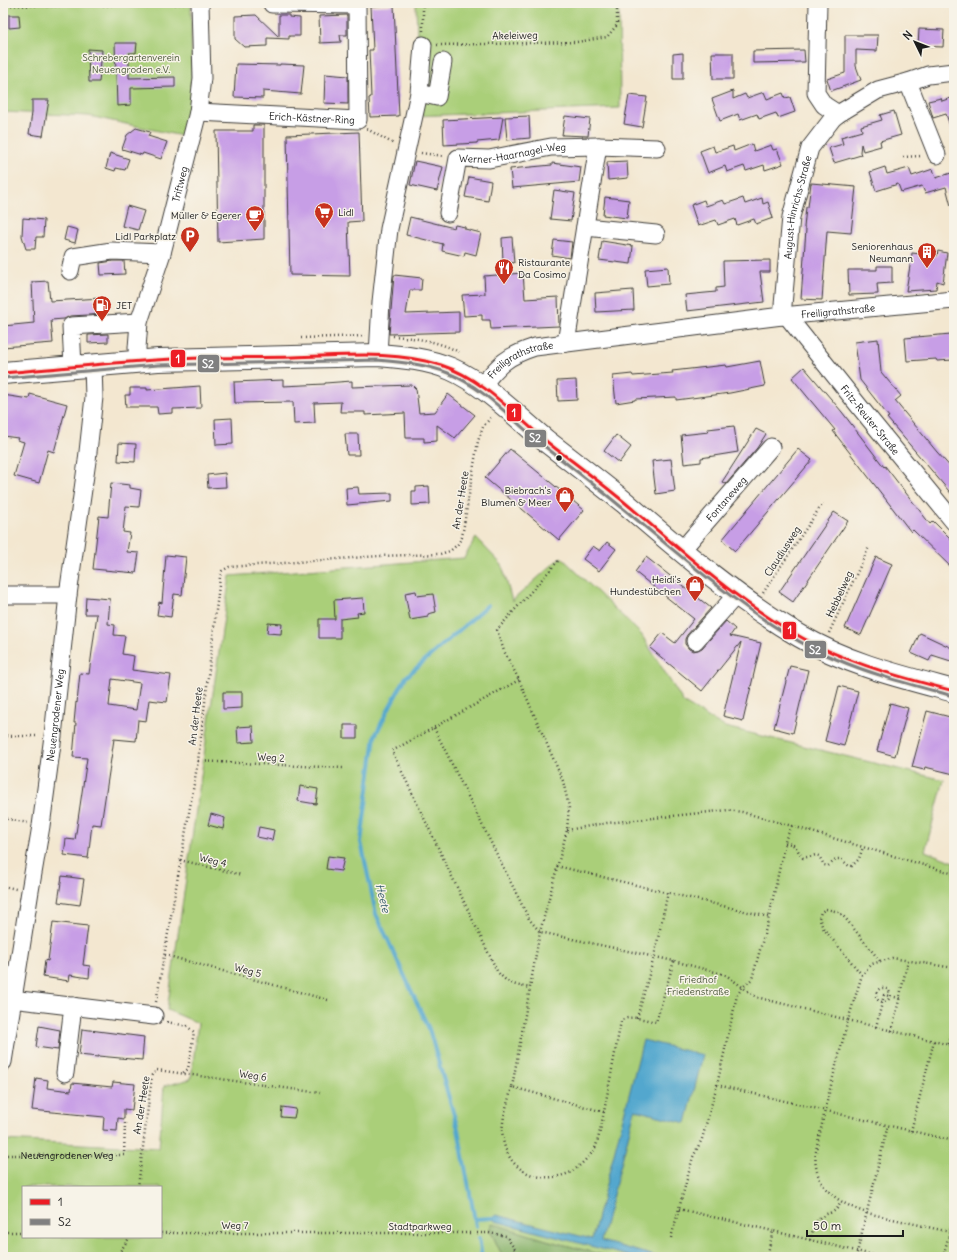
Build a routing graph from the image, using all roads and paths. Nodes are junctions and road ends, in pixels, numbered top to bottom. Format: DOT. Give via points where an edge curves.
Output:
graph roads {
  1 [pos="200,3"];
  2 [pos="423,3"];
  3 [pos="617,3"];
  4 [pos="818,3"];
  5 [pos="272,4"];
  6 [pos="357,4"];
  7 [pos="3,5"];
  8 [pos="52,5"];
  9 [pos="423,45"];
  10 [pos="443,62"];
  11 [pos="954,72"];
  12 [pos="908,82"];
  13 [pos="419,93"];
  14 [pos="198,112"];
  15 [pos="838,114"];
  16 [pos="598,146"];
  17 [pos="657,148"];
  18 [pos="937,155"];
  19 [pos="448,213"];
  20 [pos="585,226"];
  21 [pos="656,234"];
  22 [pos="162,253"];
  23 [pos="70,271"];
  24 [pos="954,300"];
  25 [pos="785,316"];
  26 [pos="139,322"];
  27 [pos="566,343"];
  28 [pos="378,355"];
  29 [pos="138,362"];
  30 [pos="83,366"];
  31 [pos="3,373"];
  32 [pos="481,387"];
  33 [pos="503,404"];
  34 [pos="771,447"];
  35 [pos="823,504"];
  36 [pos="954,522"];
  37 [pos="869,547"];
  38 [pos="681,551"];
  39 [pos="558,561"];
  40 [pos="747,593"];
  41 [pos="3,595"];
  42 [pos="68,595"];
  43 [pos="822,630"];
  44 [pos="695,642"];
  45 [pos="518,680"];
  46 [pos="954,690"];
  47 [pos="434,728"];
  48 [pos="3,736"];
  49 [pos="53,736"];
  50 [pos="198,761"];
  51 [pos="343,768"];
  52 [pos="3,818"];
  53 [pos="41,826"];
  54 [pos="792,826"];
  55 [pos="567,830"];
  56 [pos="785,843"];
  57 [pos="863,847"];
  58 [pos="180,860"];
  59 [pos="557,866"];
  60 [pos="954,874"];
  61 [pos="242,875"];
  62 [pos="668,892"];
  63 [pos="769,917"];
  64 [pos="540,932"];
  65 [pos="164,955"];
  66 [pos="654,957"];
  67 [pos="908,960"];
  68 [pos="674,961"];
  69 [pos="880,961"];
  70 [pos="954,968"];
  71 [pos="862,975"];
  72 [pos="743,987"];
  73 [pos="530,988"];
  74 [pos="890,996"];
  75 [pos="900,998"];
  76 [pos="8,999"];
  77 [pos="328,1000"];
  78 [pos="882,1002"];
  79 [pos="73,1006"];
  80 [pos="154,1016"];
  81 [pos="637,1018"];
  82 [pos="848,1020"];
  83 [pos="954,1022"];
  84 [pos="876,1027"];
  85 [pos="892,1030"];
  86 [pos="934,1041"];
  87 [pos="949,1044"];
  88 [pos="954,1046"];
  89 [pos="3,1062"];
  90 [pos="65,1073"];
  91 [pos="183,1073"];
  92 [pos="717,1085"];
  93 [pos="512,1087"];
  94 [pos="320,1093"];
  95 [pos="824,1110"];
  96 [pos="604,1112"];
  97 [pos="125,1123"];
  98 [pos="888,1125"];
  99 [pos="912,1131"];
  100 [pos="954,1141"];
  101 [pos="3,1154"];
  102 [pos="138,1186"];
  103 [pos="841,1202"];
  104 [pos="679,1209"];
  105 [pos="867,1213"];
  106 [pos="954,1216"];
  107 [pos="773,1231"];
  108 [pos="3,1232"];
  109 [pos="22,1232"];
  110 [pos="952,1232"];
  111 [pos="162,1233"];
  112 [pos="310,1233"];
  113 [pos="129,1238"];
  114 [pos="672,1238"];
  115 [pos="810,1240"];
  116 [pos="857,1252"];
  117 [pos="866,1255"];
  118 [pos="871,1256"];
  119 [pos="116,1257"];
  120 [pos="520,1257"];
  121 [pos="766,1257"];
  122 [pos="856,1257"];
  123 [pos="881,1257"];
  124 [pos="943,1257"];
  1 -- 5 [label="path"];
  1 -- 8 [label="path"];
  1 -- 14 [label="street, Triftweg" via="202,78"];
  2 -- 9 [label="path"];
  3 -- 9 [label="path, Akeleiweg" via="617,25 607,37 577,42"];
  4 -- 15 [label="street" via="816,93 824,105"];
  5 -- 6 [label="street, Erich-Kästner-Ring"];
  6 -- 14 [label="street, Erich-Kästner-Ring" via="358,120"];
  7 -- 8 [label="path"];
  9 -- 13 [label="street"];
  10 -- 13 [label="street" via="437,97"];
  11 -- 12 [label="street, August-Hinrichs-Straße" via="928,75"];
  12 -- 15 [label="street, August-Hinrichs-Straße" via="878,90"];
  12 -- 18 [label="street"];
  13 -- 28 [label="street" via="389,230"];
  14 -- 22 [label="street, Triftweg"];
  15 -- 25 [label="street, August-Hinrichs-Straße" via="810,148 791,216"];
  16 -- 17 [label="street, Werner-Haarnagel-Weg"];
  16 -- 19 [label="street, Werner-Haarnagel-Weg" via="551,147 489,159 458,158"];
  16 -- 20 [label="street"];
  20 -- 21 [label="street"];
  20 -- 27 [label="street"];
  22 -- 23 [label="street" via="112,251 87,254 73,257"];
  22 -- 26 [label="street, Triftweg"];
  24 -- 25 [label="street, Freiligrathstraße"];
  25 -- 27 [label="street, Freiligrathstraße"];
  25 -- 36 [label="street, Fritz-Reuter-Straße"];
  26 -- 29 [label="street, Triftweg"];
  26 -- 30 [label="street, Neuengrodener Weg" via="71,326"];
  27 -- 32 [label="street, Freiligrathstraße" via="535,347 518,353 505,360"];
  28 -- 29 [label="main road, Freiligrathstraße"];
  28 -- 32 [label="main road, Freiligrathstraße" via="412,358 432,363 451,370"];
  29 -- 30 [label="main road, Freiligrathstraße"];
  30 -- 31 [label="main road, Freiligrathstraße"];
  30 -- 42 [label="street, Neuengrodener Weg" via="94,397"];
  32 -- 33 [label="main road"];
  33 -- 38 [label="main road"];
  33 -- 50 [label="path, An der Heete" via="483,427 476,453 462,537 450,551 440,554 230,567 222,571"];
  34 -- 38 [label="street, Fontaneweg"];
  35 -- 40 [label="path, Claudiusweg" via="762,596"];
  37 -- 43 [label="path, Hebbelweg" via="829,634"];
  38 -- 40 [label="main road"];
  39 -- 45 [label="path" via="497,630"];
  40 -- 44 [label="street"];
  40 -- 46 [label="main road" via="800,636 821,648 869,667"];
  41 -- 42 [label="street"];
  42 -- 49 [label="street, Neuengrodener Weg"];
  45 -- 47 [label="path"];
  45 -- 55 [label="path" via="563,781 569,807"];
  47 -- 64 [label="path" via="529,919"];
  47 -- 73 [label="path" via="392,751 497,971 509,983"];
  48 -- 49 [label="path"];
  49 -- 53 [label="street, Neuengrodener Weg"];
  50 -- 51 [label="path, Weg 2"];
  50 -- 58 [label="path, An der Heete"];
  52 -- 53 [label="path"];
  53 -- 76 [label="street, Neuengrodener Weg"];
  54 -- 55 [label="path" via="728,810 607,823"];
  54 -- 56 [label="path"];
  54 -- 57 [label="path"];
  55 -- 59 [label="path"];
  56 -- 57 [label="path" via="794,845 803,858 816,855 828,866 837,859 852,866 859,859"];
  56 -- 63 [label="path"];
  57 -- 60 [label="path"];
  58 -- 61 [label="path, Weg 4"];
  58 -- 65 [label="path, An der Heete"];
  59 -- 62 [label="path"];
  59 -- 64 [label="path"];
  62 -- 63 [label="path"];
  62 -- 66 [label="path"];
  63 -- 72 [label="path" via="752,979"];
  64 -- 66 [label="path"];
  64 -- 73 [label="path"];
  65 -- 77 [label="path, Weg 5"];
  65 -- 80 [label="path, An der Heete"];
  66 -- 68 [label="path"];
  66 -- 81 [label="path"];
  67 -- 69 [label="path" via="892,958"];
  67 -- 70 [label="path"];
  67 -- 75 [label="path"];
  68 -- 72 [label="path" via="726,975"];
  68 -- 81 [label="path" via="656,1022"];
  69 -- 71 [label="path" via="872,964"];
  69 -- 71 [label="path" via="839,912 826,909 821,912 818,918 823,928"];
  71 -- 82 [label="path"];
  72 -- 82 [label="path" via="756,997"];
  72 -- 92 [label="path" via="737,995"];
  73 -- 93 [label="path"];
  74 -- 75 [label="path"];
  74 -- 78 [label="path" via="887,1001"];
  74 -- 78 [label="path" via="884,995"];
  74 -- 78 [label="path" via="886,988 877,989 875,996"];
  75 -- 85 [label="path"];
  76 -- 79 [label="street"];
  76 -- 89 [label="street, Neuengrodener Weg"];
  78 -- 84 [label="path"];
  79 -- 80 [label="street"];
  79 -- 90 [label="street"];
  80 -- 91 [label="path" via="159,1020 188,1026 194,1032 188,1069"];
  81 -- 96 [label="path" via="624,1018 621,1021"];
  82 -- 84 [label="path"];
  82 -- 95 [label="path"];
  83 -- 87 [label="path"];
  84 -- 85 [label="path"];
  85 -- 86 [label="path"];
  86 -- 87 [label="path"];
  86 -- 99 [label="path"];
  87 -- 88 [label="path"];
  91 -- 94 [label="path, Weg 6"];
  91 -- 102 [label="path, An der Heete" via="157,1070 152,1075"];
  92 -- 95 [label="path"];
  92 -- 104 [label="path"];
  93 -- 96 [label="path"];
  93 -- 96 [label="path" via="502,1122 504,1144 512,1162 528,1174 549,1178 571,1172 595,1150"];
  95 -- 98 [label="path"];
  95 -- 103 [label="path" via="816,1166 826,1188"];
  97 -- 101 [label="path, Neuengrodener Weg" via="124,1155"];
  98 -- 99 [label="path"];
  98 -- 105 [label="path"];
  99 -- 100 [label="path"];
  103 -- 105 [label="path"];
  103 -- 115 [label="path" via="833,1213 823,1215 818,1220"];
  104 -- 107 [label="path"];
  104 -- 114 [label="path"];
  105 -- 110 [label="path"];
  105 -- 116 [label="path"];
  106 -- 110 [label="path"];
  107 -- 115 [label="path"];
  107 -- 121 [label="path"];
  108 -- 109 [label="path"];
  110 -- 124 [label="path"];
  111 -- 112 [label="path, Weg 7"];
  112 -- 120 [label="path, Stadtparkweg" via="489,1233 506,1236"];
  113 -- 119 [label="path"];
  115 -- 116 [label="path"];
  116 -- 117 [label="path"];
  116 -- 122 [label="path"];
  117 -- 118 [label="path"];
  118 -- 123 [label="path"];
}
